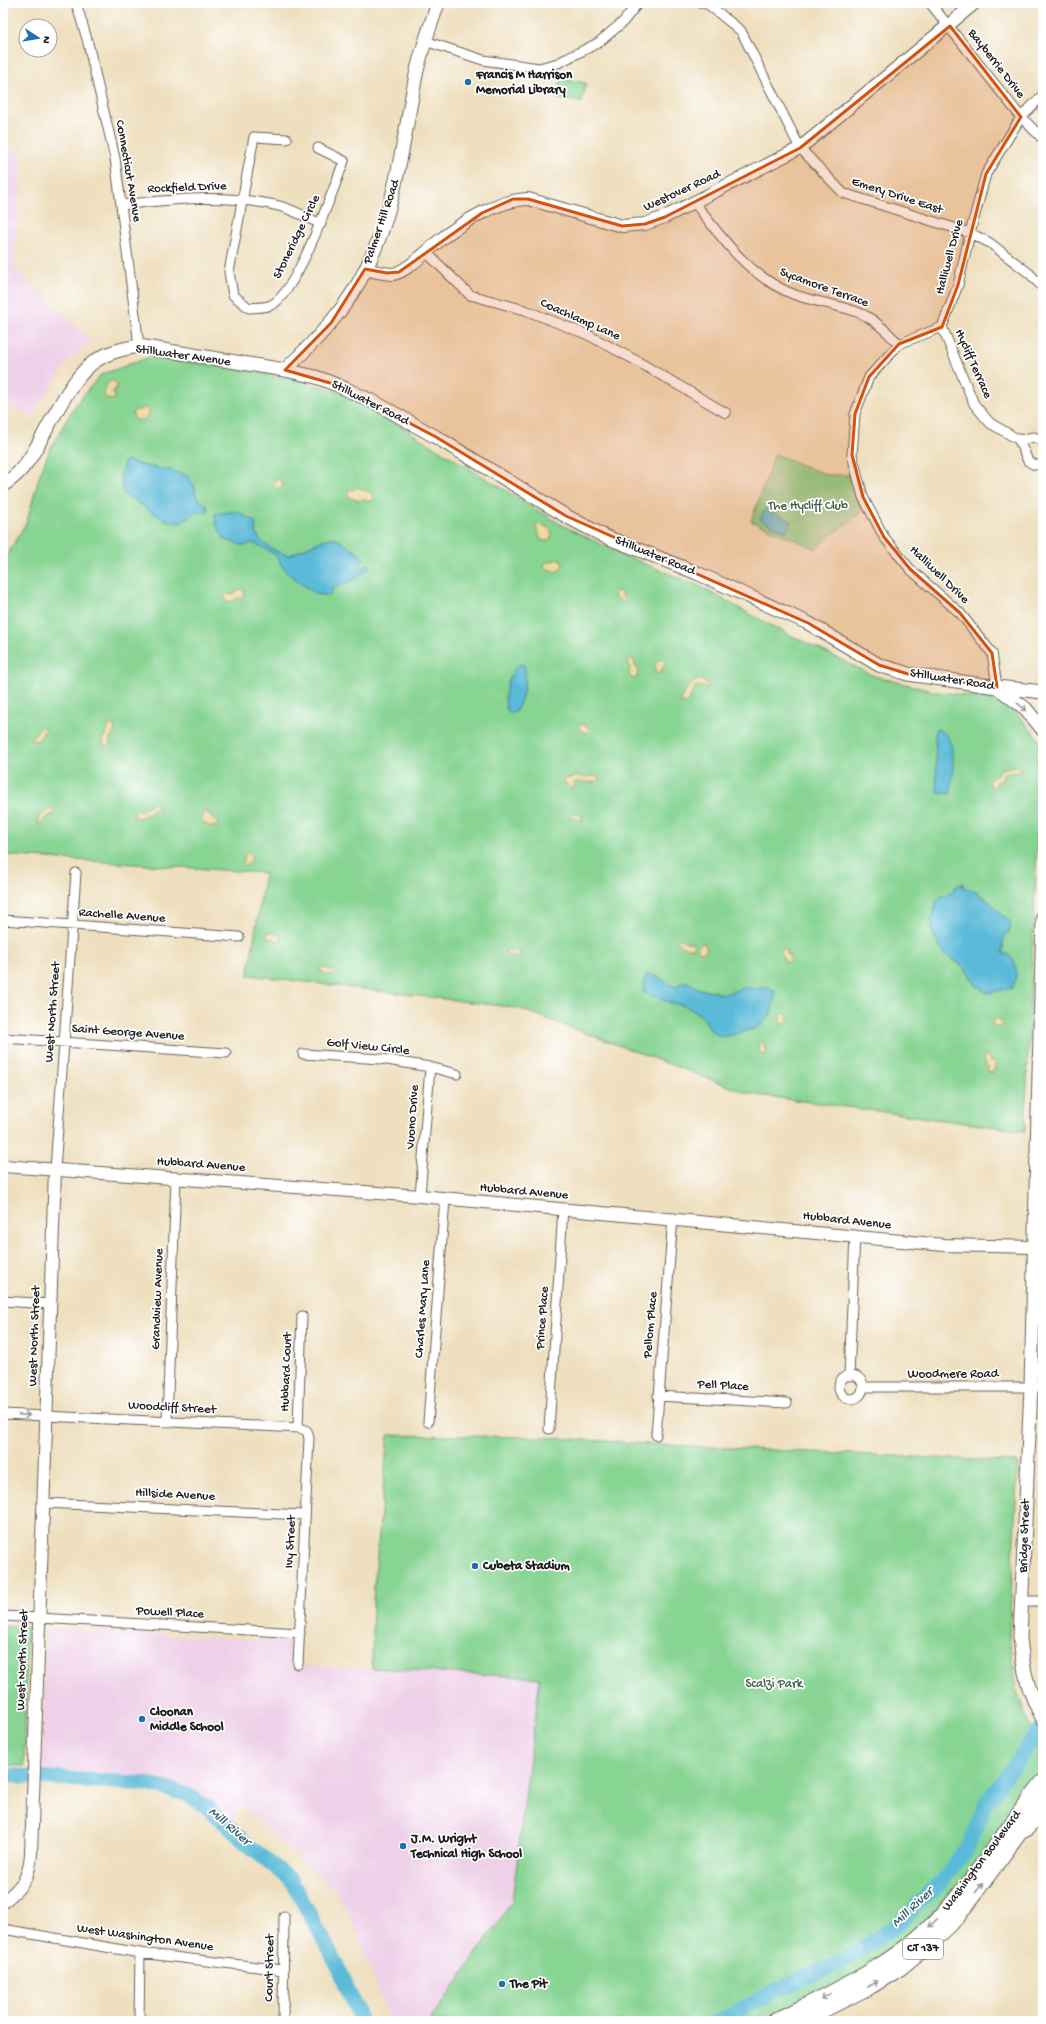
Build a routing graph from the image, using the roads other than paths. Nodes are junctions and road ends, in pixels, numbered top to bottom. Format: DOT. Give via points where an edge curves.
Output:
graph roads {
  1 [pos="76,3"];
  2 [pos="438,3"];
  3 [pos="638,3"];
  4 [pos="702,3"];
  5 [pos="930,3"];
  6 [pos="975,3"];
  7 [pos="950,26"];
  8 [pos="425,41"];
  9 [pos="1043,95"];
  10 [pos="1021,117"];
  11 [pos="287,139"];
  12 [pos="1043,139"];
  13 [pos="318,148"];
  14 [pos="800,148"];
  15 [pos="241,200"];
  16 [pos="694,202"];
  17 [pos="122,205"];
  18 [pos="321,224"];
  19 [pos="970,233"];
  20 [pos="426,252"];
  21 [pos="365,269"];
  22 [pos="1043,288"];
  23 [pos="942,327"];
  24 [pos="899,344"];
  25 [pos="138,346"];
  26 [pos="285,370"];
  27 [pos="726,413"];
  28 [pos="1019,440"];
  29 [pos="1043,442"];
  30 [pos="1043,464"];
  31 [pos="3,485"];
  32 [pos="997,688"];
  33 [pos="1043,692"];
  34 [pos="1043,730"];
  35 [pos="76,873"];
  36 [pos="1043,917"];
  37 [pos="3,920"];
  38 [pos="73,925"];
  39 [pos="239,937"];
  40 [pos="3,1038"];
  41 [pos="64,1042"];
  42 [pos="226,1053"];
  43 [pos="303,1054"];
  44 [pos="430,1067"];
  45 [pos="457,1074"];
  46 [pos="3,1166"];
  47 [pos="55,1170"];
  48 [pos="176,1178"];
  49 [pos="420,1196"];
  50 [pos="444,1198"];
  51 [pos="563,1209"];
  52 [pos="673,1218"];
  53 [pos="855,1235"];
  54 [pos="1038,1248"];
  55 [pos="3,1302"];
  56 [pos="50,1304"];
  57 [pos="302,1316"];
  58 [pos="850,1376"];
  59 [pos="863,1387"];
  60 [pos="1037,1387"];
  61 [pos="658,1396"];
  62 [pos="786,1403"];
  63 [pos="3,1414"];
  64 [pos="45,1416"];
  65 [pos="167,1421"];
  66 [pos="428,1422"];
  67 [pos="298,1428"];
  68 [pos="549,1429"];
  69 [pos="656,1435"];
  70 [pos="44,1503"];
  71 [pos="305,1515"];
  72 [pos="1022,1601"];
  73 [pos="1043,1601"];
  74 [pos="3,1616"];
  75 [pos="38,1618"];
  76 [pos="300,1633"];
  77 [pos="298,1664"];
  78 [pos="1043,1719"];
  79 [pos="1043,1782"];
  80 [pos="1043,1801"];
  81 [pos="1043,1818"];
  82 [pos="1014,1840"];
  83 [pos="3,1902"];
  84 [pos="284,1916"];
  85 [pos="3,1929"];
  86 [pos="140,1953"];
  87 [pos="283,1970"];
  88 [pos="139,2021"];
  89 [pos="283,2021"];
  90 [pos="775,2021"];
  91 [pos="801,2021"];
  1 -- 17 [label="street, Connecticut Avenue" via="109,128"];
  2 -- 8 [label="main road, Palmer Hill Road"];
  3 -- 8 [label="street" via="623,22 598,43 558,63 539,68 483,60"];
  4 -- 14 [label="street, Emery Drive East" via="709,5 741,31"];
  5 -- 7 [label="street, Bayberrie Drive"];
  6 -- 7 [label="street, Westover Road"];
  7 -- 10 [label="street, Bayberrie Drive"];
  7 -- 14 [label="street, Westover Road"];
  8 -- 21 [label="main road, Palmer Hill Road" via="416,74 392,199"];
  9 -- 10 [label="street, Halliwell Drive"];
  10 -- 12 [label="street, Bayberrie Drive"];
  10 -- 19 [label="street, Halliwell Drive" via="986,174"];
  11 -- 15 [label="street, Stoneridge Circle" via="254,137"];
  13 -- 18 [label="street, Stoneridge Circle" via="344,161"];
  14 -- 16 [label="street, Westover Road"];
  14 -- 19 [label="street, Emery Drive East" via="843,193"];
  15 -- 17 [label="street, Rockfield Drive" via="195,198"];
  15 -- 18 [label="street, Rockfield Drive" via="277,205"];
  15 -- 18 [label="street, Stoneridge Circle" via="228,272 234,295 249,308 272,305 290,286"];
  16 -- 20 [label="street, Westover Road" via="645,224 622,226 528,199 514,200 482,213 442,238"];
  16 -- 24 [label="street, Sycamore Terrace" via="737,257 769,282 789,292 866,316 880,325"];
  17 -- 25 [label="street, Connecticut Avenue"];
  19 -- 22 [label="street, Emery Drive East" via="990,244 1030,274"];
  19 -- 23 [label="street, Halliwell Drive" via="958,285"];
  20 -- 21 [label="street, Westover Road" via="393,274"];
  20 -- 27 [label="street, Coachlamp Lane" via="470,295 525,310 588,335"];
  21 -- 26 [label="main road, Palmer Hill Road" via="331,323"];
  23 -- 24 [label="street, Halliwell Drive"];
  23 -- 28 [label="street, Hycliff Terrace" via="974,404 990,423"];
  24 -- 32 [label="street, Halliwell Drive" via="869,377 855,414 852,455 863,497 884,536 910,569 960,613 992,653"];
  25 -- 26 [label="main road, Stillwater Avenue"];
  25 -- 31 [label="main road, Stillwater Avenue" via="121,349 105,356 90,365 79,376 25,467"];
  26 -- 32 [label="main road, Stillwater Road" via="316,377 369,400 604,536 697,573 808,623 879,665 908,674"];
  28 -- 29 [label="street" via="1034,437"];
  28 -- 30 [label="street" via="1028,461 1035,465"];
  32 -- 33 [label="main road, Stillwater Road"];
  32 -- 34 [label="main road, one-way" via="1026,710"];
  35 -- 38 [label="street, West North Street"];
  36 -- 54 [label="main road, Bridge Street"];
  37 -- 38 [label="street, Rachelle Avenue"];
  38 -- 39 [label="street, Rachelle Avenue"];
  38 -- 41 [label="street, West North Street"];
  40 -- 41 [label="street, Saint George Avenue"];
  41 -- 42 [label="street, Saint George Avenue"];
  41 -- 47 [label="street, West North Street"];
  43 -- 44 [label="street, Golf View Circle"];
  44 -- 45 [label="street"];
  44 -- 49 [label="street, Vuono Drive"];
  46 -- 47 [label="street, Hubbard Avenue"];
  47 -- 48 [label="street, Hubbard Avenue"];
  47 -- 56 [label="street, West North Street"];
  48 -- 49 [label="street, Hubbard Avenue"];
  48 -- 65 [label="street, Grandview Avenue"];
  49 -- 50 [label="street, Hubbard Avenue"];
  50 -- 51 [label="street, Hubbard Avenue"];
  50 -- 66 [label="street, Charles Mary Lane"];
  51 -- 52 [label="street, Hubbard Avenue"];
  51 -- 68 [label="street, Prince Place"];
  52 -- 53 [label="street, Hubbard Avenue"];
  52 -- 61 [label="street, Pellom Place"];
  53 -- 54 [label="street, Hubbard Avenue" via="944,1244"];
  53 -- 58 [label="street"];
  54 -- 60 [label="main road, Bridge Street"];
  55 -- 56 [label="street"];
  56 -- 64 [label="street, West North Street"];
  57 -- 67 [label="street, Hubbard Court"];
  58 -- 59 [label="street" via="858,1378"];
  58 -- 59 [label="street" via="840,1383 842,1395 854,1399"];
  59 -- 60 [label="street, Woodmere Road"];
  60 -- 72 [label="main road, Bridge Street"];
  61 -- 62 [label="street, Pell Place"];
  61 -- 69 [label="street, Pellom Place"];
  63 -- 64 [label="street, Woodcliff Street, one-way"];
  64 -- 65 [label="street, Woodcliff Street"];
  64 -- 70 [label="street, West North Street"];
  65 -- 67 [label="street, Woodcliff Street"];
  67 -- 71 [label="street, Ivy Street" via="307,1430 309,1436"];
  70 -- 71 [label="street, Hillside Avenue"];
  70 -- 75 [label="street, West North Street"];
  71 -- 76 [label="street, Ivy Street"];
  72 -- 73 [label="street"];
  72 -- 78 [label="main road, Bridge Street" via="1022,1657 1031,1698"];
  74 -- 75 [label="street, Powell Place"];
  75 -- 76 [label="street, Powell Place"];
  75 -- 83 [label="street, West North Street" via="31,1854 28,1875 22,1885"];
  76 -- 77 [label="street, Ivy Street"];
  79 -- 90 [label="main road, Washington Boulevard / CT 137, one-way" via="950,1906 919,1936 889,1961 858,1980"];
  80 -- 82 [label="main road, Washington Boulevard / CT 137"];
  81 -- 82 [label="main road"];
  91 -- 82 [label="main road, Washington Boulevard / CT 137, one-way" via="877,1982 900,1968 930,1943 957,1917"];
  84 -- 87 [label="street, Court Street"];
  85 -- 86 [label="street, West Washington Avenue"];
  86 -- 87 [label="street, West Washington Avenue"];
  86 -- 88 [label="street"];
  87 -- 89 [label="street, Court Street"];
}
